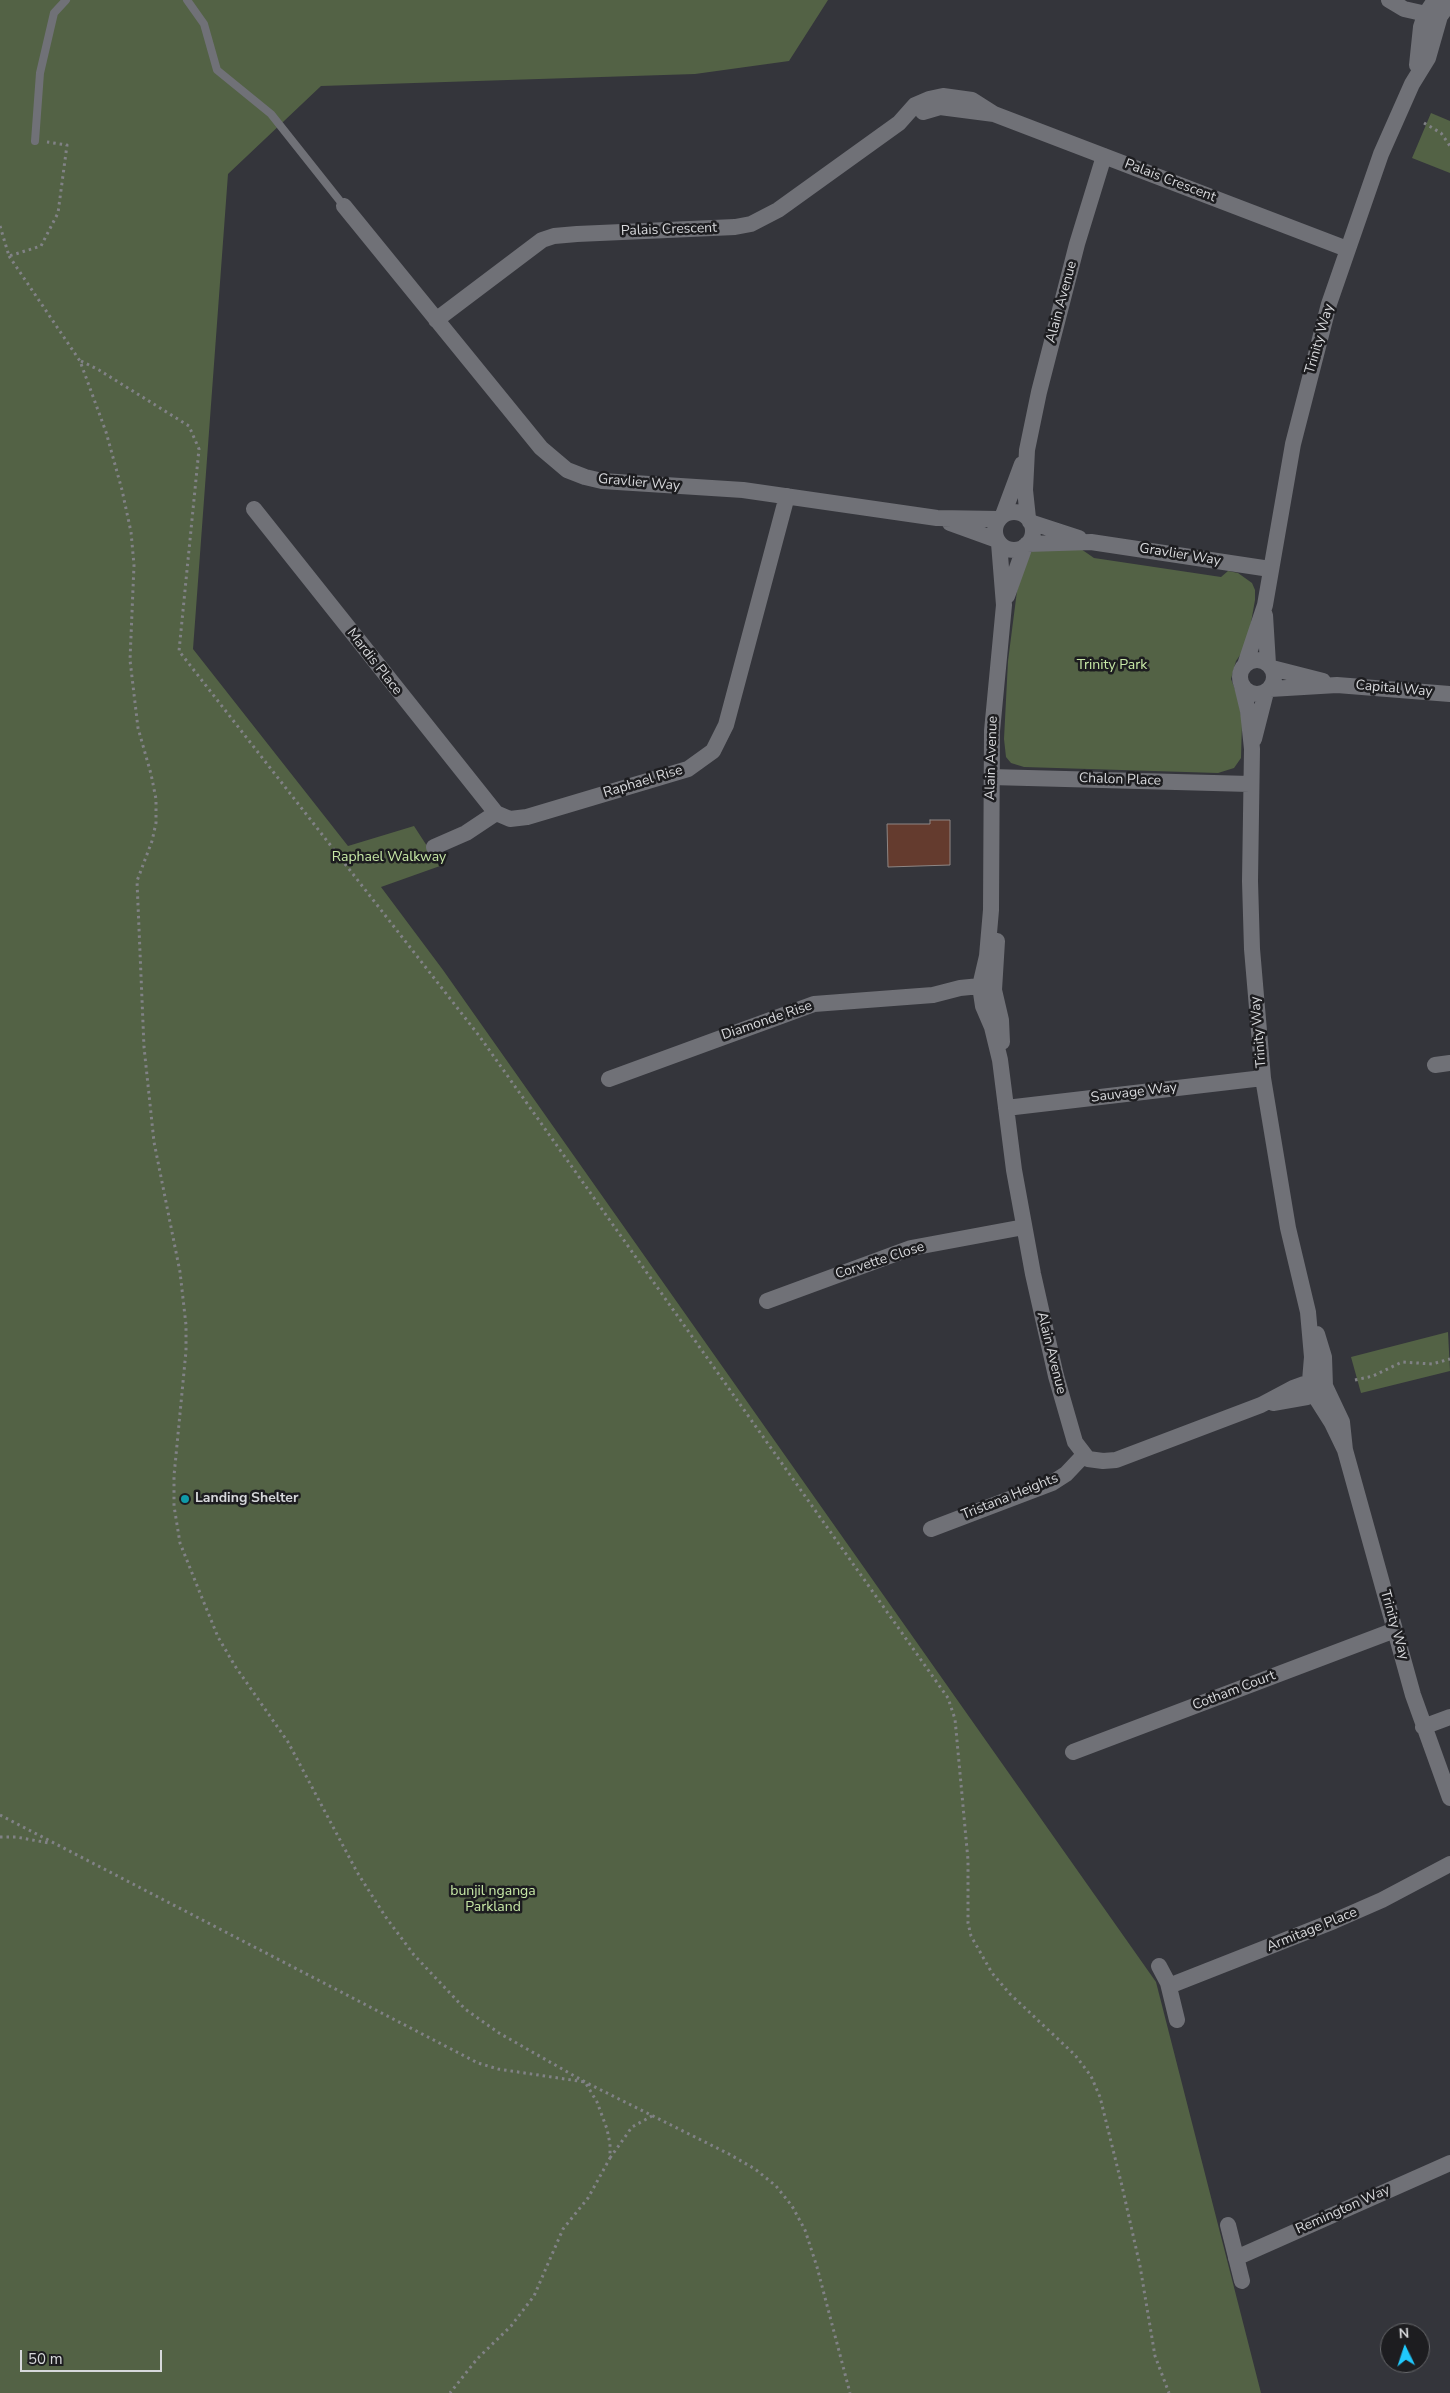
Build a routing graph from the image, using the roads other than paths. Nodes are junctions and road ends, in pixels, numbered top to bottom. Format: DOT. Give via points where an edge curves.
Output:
graph roads {
  1 [pos="66,0"];
  2 [pos="187,0"];
  3 [pos="1389,0"];
  4 [pos="1413,0"];
  5 [pos="1450,4"];
  6 [pos="1432,10"];
  7 [pos="35,141"];
  8 [pos="1104,156"];
  9 [pos="344,206"];
  10 [pos="1347,249"];
  11 [pos="436,320"];
  12 [pos="1027,450"];
  13 [pos="787,496"];
  14 [pos="254,509"];
  15 [pos="1001,517"];
  16 [pos="936,518"];
  17 [pos="1029,520"];
  18 [pos="998,542"];
  19 [pos="1091,542"];
  20 [pos="1026,545"];
  21 [pos="1270,569"];
  22 [pos="1004,605"];
  23 [pos="1265,605"];
  24 [pos="1245,665"];
  25 [pos="1270,666"];
  26 [pos="1337,685"];
  27 [pos="1242,686"];
  28 [pos="1268,691"];
  29 [pos="1450,694"];
  30 [pos="1252,748"];
  31 [pos="991,777"];
  32 [pos="1250,784"];
  33 [pos="496,813"];
  34 [pos="434,846"];
  35 [pos="985,991"];
  36 [pos="1263,1078"];
  37 [pos="609,1079"];
  38 [pos="1006,1108"];
  39 [pos="1024,1227"];
  40 [pos="767,1301"];
  41 [pos="1316,1388"];
  42 [pos="1084,1455"];
  43 [pos="930,1530"];
  44 [pos="1395,1630"];
  45 [pos="1450,1717"];
  46 [pos="1423,1727"];
  47 [pos="1073,1752"];
  48 [pos="1450,1798"];
  49 [pos="1450,1864"];
  50 [pos="1159,1966"];
  51 [pos="1169,1986"];
  52 [pos="1177,2020"];
  53 [pos="1450,2163"];
  54 [pos="1228,2225"];
  55 [pos="1236,2258"];
  56 [pos="1242,2281"];
  1 -- 7 [label="lane" via="54,13 40,73"];
  2 -- 9 [label="lane" via="204,24 217,70 271,114"];
  3 -- 6 [label="street" via="1404,9"];
  4 -- 6 [label="street"];
  5 -- 6 [label="street, Trinity Way"];
  6 -- 10 [label="street, Trinity Way" via="1428,58 1412,84 1381,154"];
  8 -- 10 [label="street, Palais Crescent"];
  8 -- 11 [label="street, Palais Crescent" via="994,114 940,107 898,123 778,210 751,224 554,236 533,245"];
  8 -- 12 [label="street, Alain Avenue" via="1056,321"];
  9 -- 11 [label="street, Gravlier Way"];
  10 -- 21 [label="street, Trinity Way" via="1297,424"];
  11 -- 13 [label="street, Gravlier Way" via="541,448 567,470 602,481"];
  12 -- 15 [label="street, Alain Avenue"];
  12 -- 17 [label="street, Alain Avenue" via="1025,490"];
  13 -- 16 [label="street, Gravlier Way"];
  13 -- 33 [label="street, Raphael Rise" via="726,725 712,751 688,768 527,817 510,819"];
  14 -- 33 [label="street, Mardis Place"];
  15 -- 16 [label="street, Gravlier Way"];
  15 -- 17 [label="street" via="1019,512"];
  15 -- 18 [label="street" via="995,529"];
  16 -- 18 [label="street, Gravlier Way"];
  17 -- 19 [label="street, Gravlier Way"];
  17 -- 20 [label="street" via="1032,534"];
  18 -- 20 [label="street" via="1014,550"];
  18 -- 22 [label="street, Alain Avenue"];
  19 -- 20 [label="street, Gravlier Way"];
  19 -- 21 [label="street, Gravlier Way"];
  20 -- 22 [label="street, Alain Avenue"];
  21 -- 23 [label="street, Trinity Way"];
  22 -- 31 [label="street, Alain Avenue"];
  23 -- 24 [label="street, Trinity Way"];
  23 -- 25 [label="street, Trinity Way"];
  24 -- 25 [label="street" via="1259,660"];
  24 -- 27 [label="street" via="1240,675"];
  25 -- 26 [label="street, Capital Way"];
  25 -- 28 [label="street" via="1275,678"];
  26 -- 28 [label="street, Capital Way"];
  26 -- 29 [label="street, Capital Way"];
  27 -- 28 [label="street" via="1250,694"];
  27 -- 30 [label="street, Trinity Way"];
  28 -- 30 [label="street, Trinity Way"];
  30 -- 32 [label="street, Trinity Way"];
  31 -- 32 [label="street, Chalon Place"];
  31 -- 35 [label="street, Alain Avenue" via="991,910"];
  32 -- 36 [label="street, Trinity Way" via="1252,949"];
  33 -- 34 [label="street" via="466,833"];
  35 -- 37 [label="street, Diamonde Rise" via="961,999 933,995 833,1002 800,1008"];
  35 -- 38 [label="street, Alain Avenue" via="1000,1060"];
  36 -- 38 [label="street, Sauvage Way"];
  36 -- 41 [label="street, Trinity Way" via="1288,1228 1308,1312 1324,1357"];
  38 -- 39 [label="street, Alain Avenue"];
  39 -- 40 [label="street, Corvette Close" via="910,1248"];
  39 -- 42 [label="street, Alain Avenue" via="1070,1430"];
  41 -- 42 [label="street" via="1307,1397 1261,1405 1116,1460 1093,1461"];
  41 -- 44 [label="street, Trinity Way" via="1342,1422 1345,1450"];
  42 -- 43 [label="street, Tristana Heights" via="1052,1483"];
  44 -- 46 [label="street, Trinity Way"];
  44 -- 47 [label="street, Cotham Court"];
  45 -- 46 [label="street"];
  46 -- 48 [label="street, Trinity Way"];
  49 -- 51 [label="street, Armitage Place" via="1352,1914"];
  50 -- 51 [label="street"];
  51 -- 52 [label="street"];
  53 -- 55 [label="street, Remington Way"];
  54 -- 55 [label="street"];
  55 -- 56 [label="street"];
}
